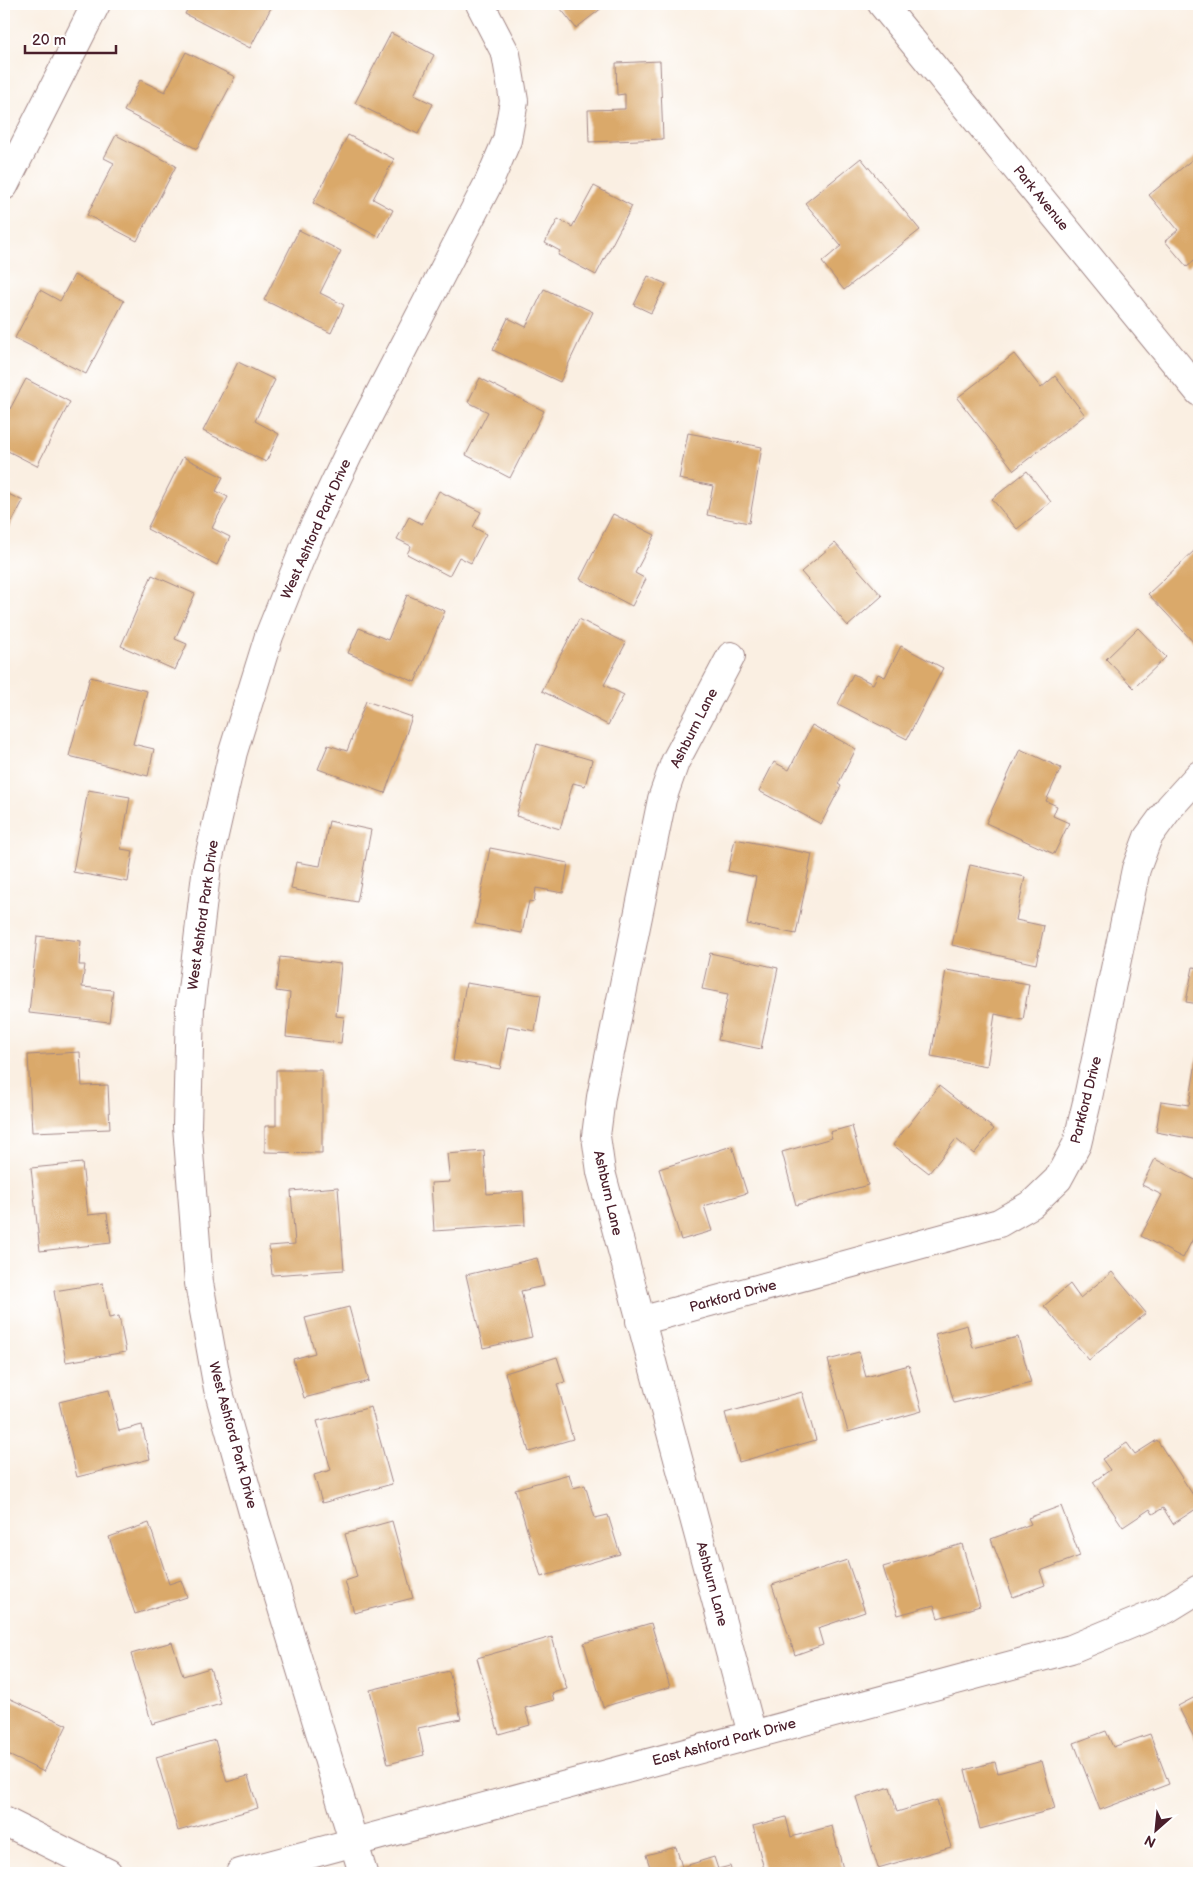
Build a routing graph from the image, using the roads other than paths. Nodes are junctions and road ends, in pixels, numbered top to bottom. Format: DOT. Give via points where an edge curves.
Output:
graph roads {
  1 [pos="96,4"];
  2 [pos="480,4"];
  3 [pos="882,4"];
  4 [pos="4,186"];
  5 [pos="1199,392"];
  6 [pos="731,656"];
  7 [pos="1199,775"];
  8 [pos="640,1321"];
  9 [pos="1199,1589"];
  10 [pos="752,1734"];
  11 [pos="4,1821"];
  12 [pos="354,1842"];
  13 [pos="108,1873"];
  14 [pos="240,1873"];
  15 [pos="363,1873"];
  1 -- 4 [label="street"];
  2 -- 12 [label="street, West Ashford Park Drive" via="506,54 514,101 507,140 489,182 308,539 270,636 233,752 207,866 190,1007 187,1126 199,1283 218,1389"];
  3 -- 5 [label="street, Park Avenue"];
  6 -- 8 [label="street, Ashburn Lane" via="675,762 662,799 601,1097 596,1136 601,1172"];
  7 -- 8 [label="street, Parkford Drive" via="1148,837 1136,869 1077,1144 1058,1179 1032,1204 998,1223"];
  8 -- 10 [label="street, Ashburn Lane"];
  9 -- 10 [label="street, East Ashford Park Drive" via="1165,1610 1071,1649"];
  10 -- 12 [label="street, East Ashford Park Drive"];
  11 -- 13 [label="street"];
  12 -- 14 [label="street, East Ashford Park Drive"];
  12 -- 15 [label="street, West Ashford Park Drive"];
}
